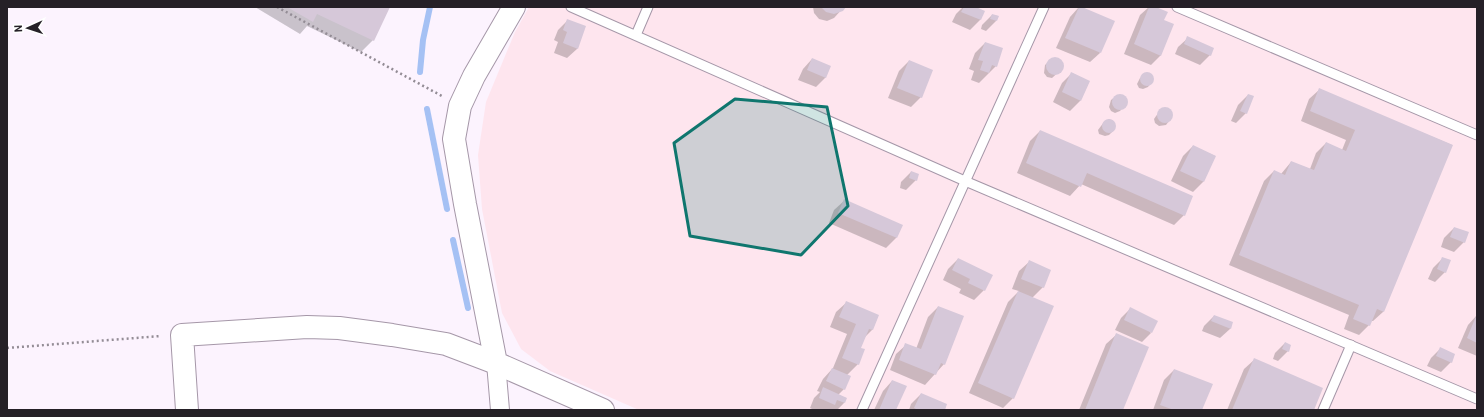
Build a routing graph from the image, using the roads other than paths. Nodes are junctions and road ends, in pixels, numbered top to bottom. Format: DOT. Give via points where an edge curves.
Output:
graph roads {
  1 [pos="514,7"];
  2 [pos="571,7"];
  3 [pos="648,7"];
  4 [pos="1044,7"];
  5 [pos="1176,7"];
  6 [pos="636,35"];
  7 [pos="1477,135"];
  8 [pos="965,181"];
  9 [pos="1351,345"];
  10 [pos="496,363"];
  11 [pos="1477,399"];
  12 [pos="186,410"];
  13 [pos="500,410"];
  14 [pos="603,410"];
  15 [pos="862,410"];
  16 [pos="1323,410"];
  1 -- 10 [label="street" via="474,76 460,106 454,139"];
  2 -- 6 [label="lane"];
  3 -- 6 [label="lane"];
  4 -- 8 [label="lane"];
  5 -- 7 [label="lane"];
  6 -- 8 [label="lane"];
  8 -- 9 [label="lane"];
  8 -- 15 [label="lane"];
  9 -- 11 [label="lane"];
  9 -- 16 [label="lane"];
  10 -- 12 [label="street" via="446,344 339,328 308,327 182,335"];
  10 -- 13 [label="street"];
  10 -- 14 [label="street"];
}
